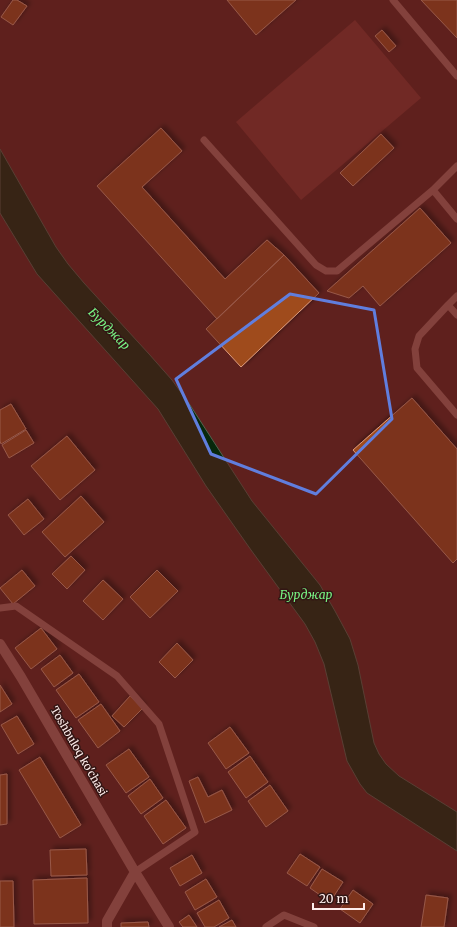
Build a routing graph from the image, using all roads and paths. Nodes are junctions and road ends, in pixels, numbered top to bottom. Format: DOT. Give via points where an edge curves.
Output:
graph roads {
  1 [pos="393,0"];
  2 [pos="457,76"];
  3 [pos="204,140"];
  4 [pos="457,166"];
  5 [pos="433,190"];
  6 [pos="457,219"];
  7 [pos="457,296"];
  8 [pos="448,305"];
  9 [pos="457,315"];
  10 [pos="457,415"];
  11 [pos="0,608"];
  12 [pos="0,644"];
  13 [pos="135,872"];
  14 [pos="107,927"];
  15 [pos="169,927"];
  16 [pos="266,927"];
  17 [pos="314,927"];
  1 -- 2 [label="lane"];
  3 -- 5 [label="lane" via="316,265 326,271 337,271"];
  4 -- 5 [label="lane"];
  5 -- 6 [label="lane"];
  7 -- 8 [label="lane"];
  8 -- 9 [label="lane"];
  8 -- 10 [label="lane" via="419,336 415,349 416,368"];
  11 -- 13 [label="lane" via="16,606 117,676 159,724 195,832"];
  12 -- 13 [label="street, Toshbuloq ko'chasi" via="22,677"];
  13 -- 14 [label="street" via="107,921"];
  13 -- 15 [label="street, Toshbuloq ko'chasi"];
  16 -- 17 [label="lane" via="284,915"];
}
